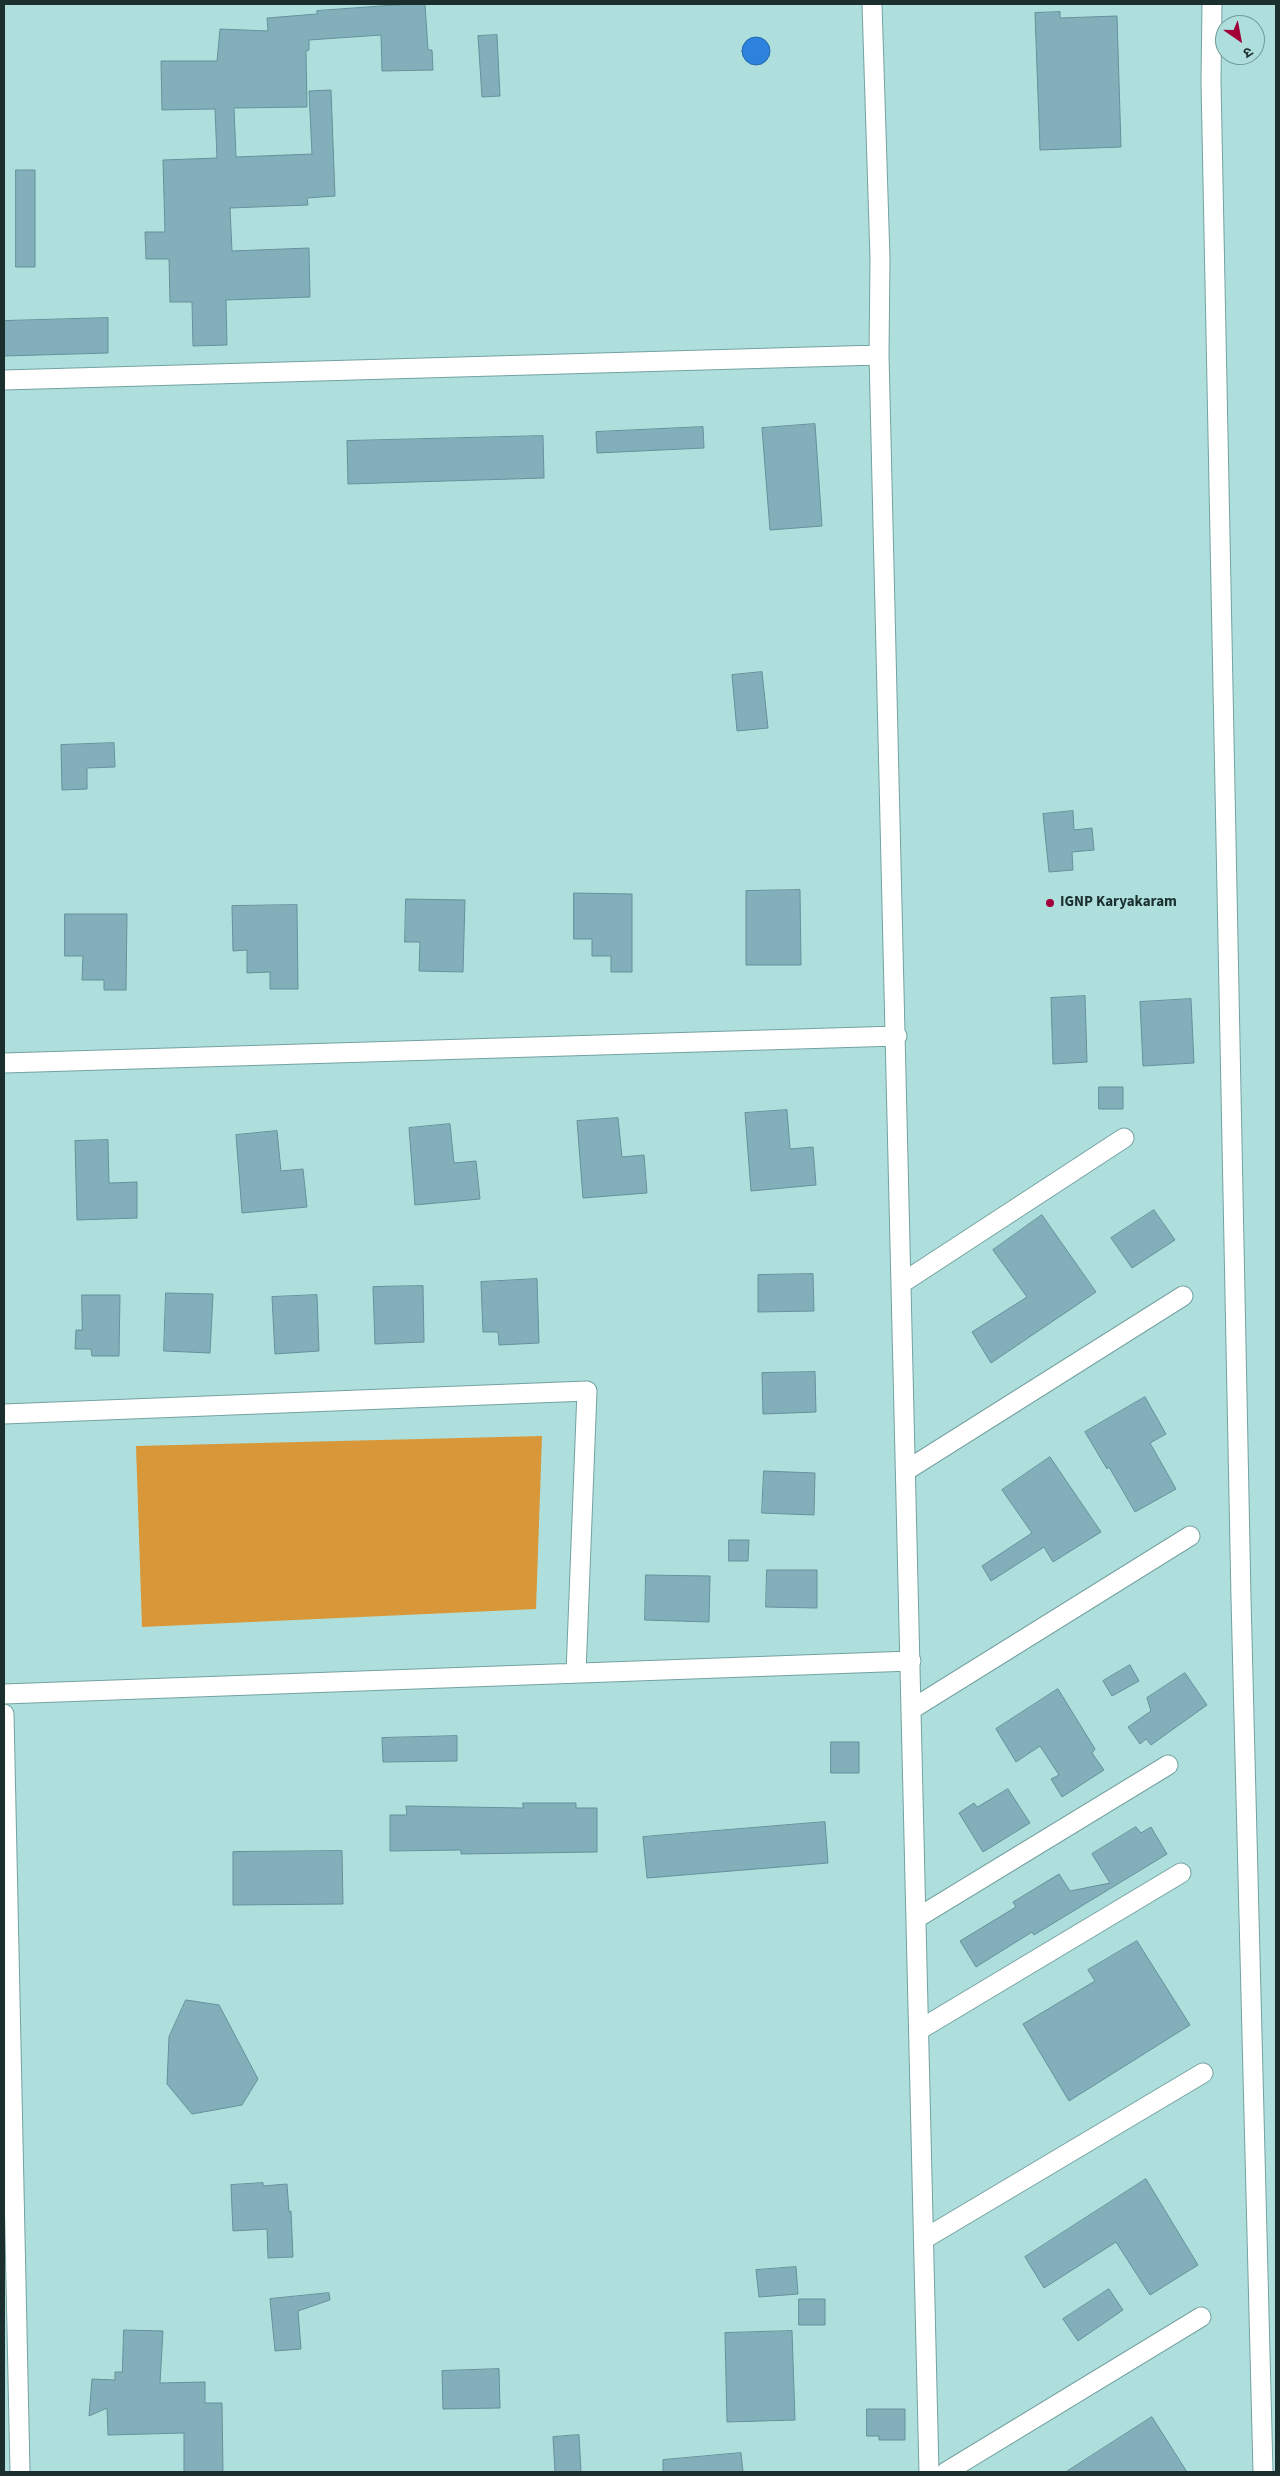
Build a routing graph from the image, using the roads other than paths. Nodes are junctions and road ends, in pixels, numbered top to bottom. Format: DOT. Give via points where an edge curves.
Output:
graph roads {
  1 [pos="872,4"];
  2 [pos="1212,4"];
  3 [pos="879,355"];
  4 [pos="4,380"];
  5 [pos="897,1036"];
  6 [pos="4,1063"];
  7 [pos="1124,1138"];
  8 [pos="902,1283"];
  9 [pos="1183,1296"];
  10 [pos="4,1414"];
  11 [pos="907,1470"];
  12 [pos="1190,1536"];
  13 [pos="911,1661"];
  14 [pos="576,1673"];
  15 [pos="4,1694"];
  16 [pos="912,1709"];
  17 [pos="4,1714"];
  18 [pos="1168,1765"];
  19 [pos="4,1768"];
  20 [pos="1181,1873"];
  21 [pos="917,1918"];
  22 [pos="6,1919"];
  23 [pos="919,2030"];
  24 [pos="1203,2072"];
  25 [pos="8,2099"];
  26 [pos="924,2239"];
  27 [pos="1201,2317"];
  28 [pos="11,2356"];
  29 [pos="20,2472"];
  30 [pos="929,2472"];
  31 [pos="946,2472"];
  32 [pos="1263,2472"];
  1 -- 3 [label="street" via="880,259"];
  2 -- 32 [label="street" via="1241,1598"];
  3 -- 4 [label="street"];
  3 -- 5 [label="street"];
  5 -- 6 [label="street"];
  5 -- 8 [label="street"];
  7 -- 8 [label="street"];
  8 -- 11 [label="street"];
  9 -- 11 [label="street"];
  10 -- 14 [label="street" via="587,1391"];
  11 -- 13 [label="street"];
  12 -- 16 [label="street"];
  13 -- 14 [label="street"];
  13 -- 16 [label="street"];
  14 -- 15 [label="street"];
  16 -- 21 [label="street"];
  17 -- 19 [label="street"];
  18 -- 21 [label="street"];
  19 -- 22 [label="street"];
  20 -- 23 [label="street"];
  21 -- 23 [label="street"];
  22 -- 25 [label="street"];
  23 -- 26 [label="street"];
  24 -- 26 [label="street"];
  25 -- 28 [label="street"];
  26 -- 30 [label="street"];
  27 -- 31 [label="street"];
  28 -- 29 [label="street"];
}
